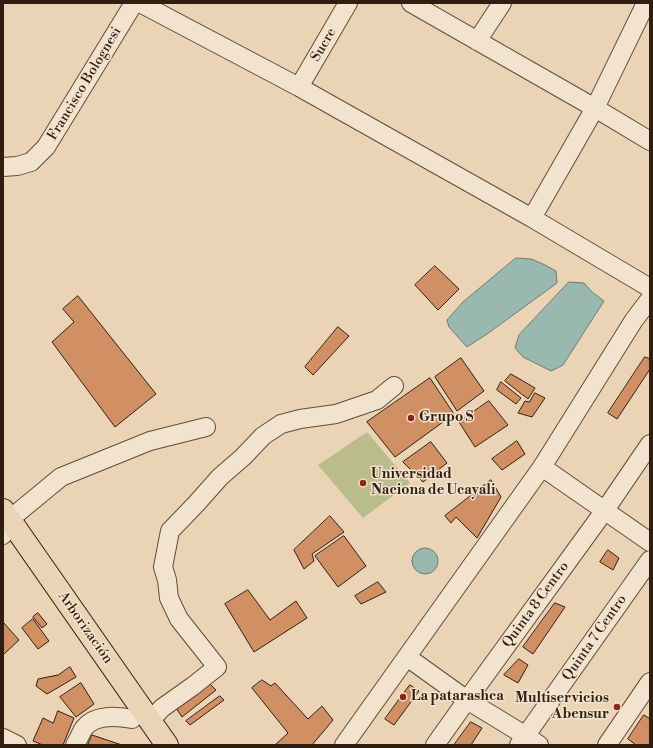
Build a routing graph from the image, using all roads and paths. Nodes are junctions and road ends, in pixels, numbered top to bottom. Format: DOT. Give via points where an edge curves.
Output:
graph roads {
  1 [pos="134,3"];
  2 [pos="140,3"];
  3 [pos="348,3"];
  4 [pos="411,3"];
  5 [pos="502,3"];
  6 [pos="646,3"];
  7 [pos="477,41"];
  8 [pos="299,87"];
  9 [pos="596,108"];
  10 [pos="650,141"];
  11 [pos="3,166"];
  12 [pos="532,218"];
  13 [pos="650,288"];
  14 [pos="650,299"];
  15 [pos="394,386"];
  16 [pos="206,427"];
  17 [pos="650,444"];
  18 [pos="542,467"];
  19 [pos="605,510"];
  20 [pos="4,527"];
  21 [pos="650,542"];
  22 [pos="650,560"];
  23 [pos="407,657"];
  24 [pos="650,682"];
  25 [pos="467,700"];
  26 [pos="141,720"];
  27 [pos="3,738"];
  28 [pos="528,742"];
  29 [pos="18,745"];
  30 [pos="75,745"];
  31 [pos="150,745"];
  32 [pos="167,745"];
  33 [pos="344,745"];
  34 [pos="435,745"];
  35 [pos="607,745"];
  1 -- 11 [label="street, Francisco Bolognesi" via="46,147 31,162"];
  2 -- 8 [label="street"];
  3 -- 8 [label="street, Sucre"];
  4 -- 7 [label="street"];
  5 -- 7 [label="street"];
  6 -- 9 [label="street"];
  7 -- 9 [label="street"];
  8 -- 12 [label="street"];
  9 -- 10 [label="street"];
  9 -- 12 [label="street"];
  12 -- 13 [label="street"];
  14 -- 18 [label="street" via="634,320"];
  15 -- 26 [label="street" via="377,400 336,414 281,424 263,436 220,477 170,531 163,567 169,598 179,619 217,667 162,708"];
  16 -- 20 [label="street" via="150,441 61,477"];
  17 -- 19 [label="street, Quinta 8 Centro"];
  18 -- 19 [label="street"];
  18 -- 23 [label="street"];
  19 -- 21 [label="street"];
  19 -- 25 [label="street, Quinta 8 Centro"];
  20 -- 26 [label="main road, Arborización"];
  22 -- 28 [label="street, Quinta 7 Centro"];
  23 -- 25 [label="street"];
  23 -- 33 [label="street"];
  24 -- 35 [label="street"];
  25 -- 28 [label="street"];
  25 -- 34 [label="street, Quinta 8 Centro"];
  26 -- 30 [label="street" via="98,718 85,728"];
  26 -- 31 [label="main road, Arborización"];
  26 -- 32 [label="main road, Arborización"];
  27 -- 29 [label="street"];
}
